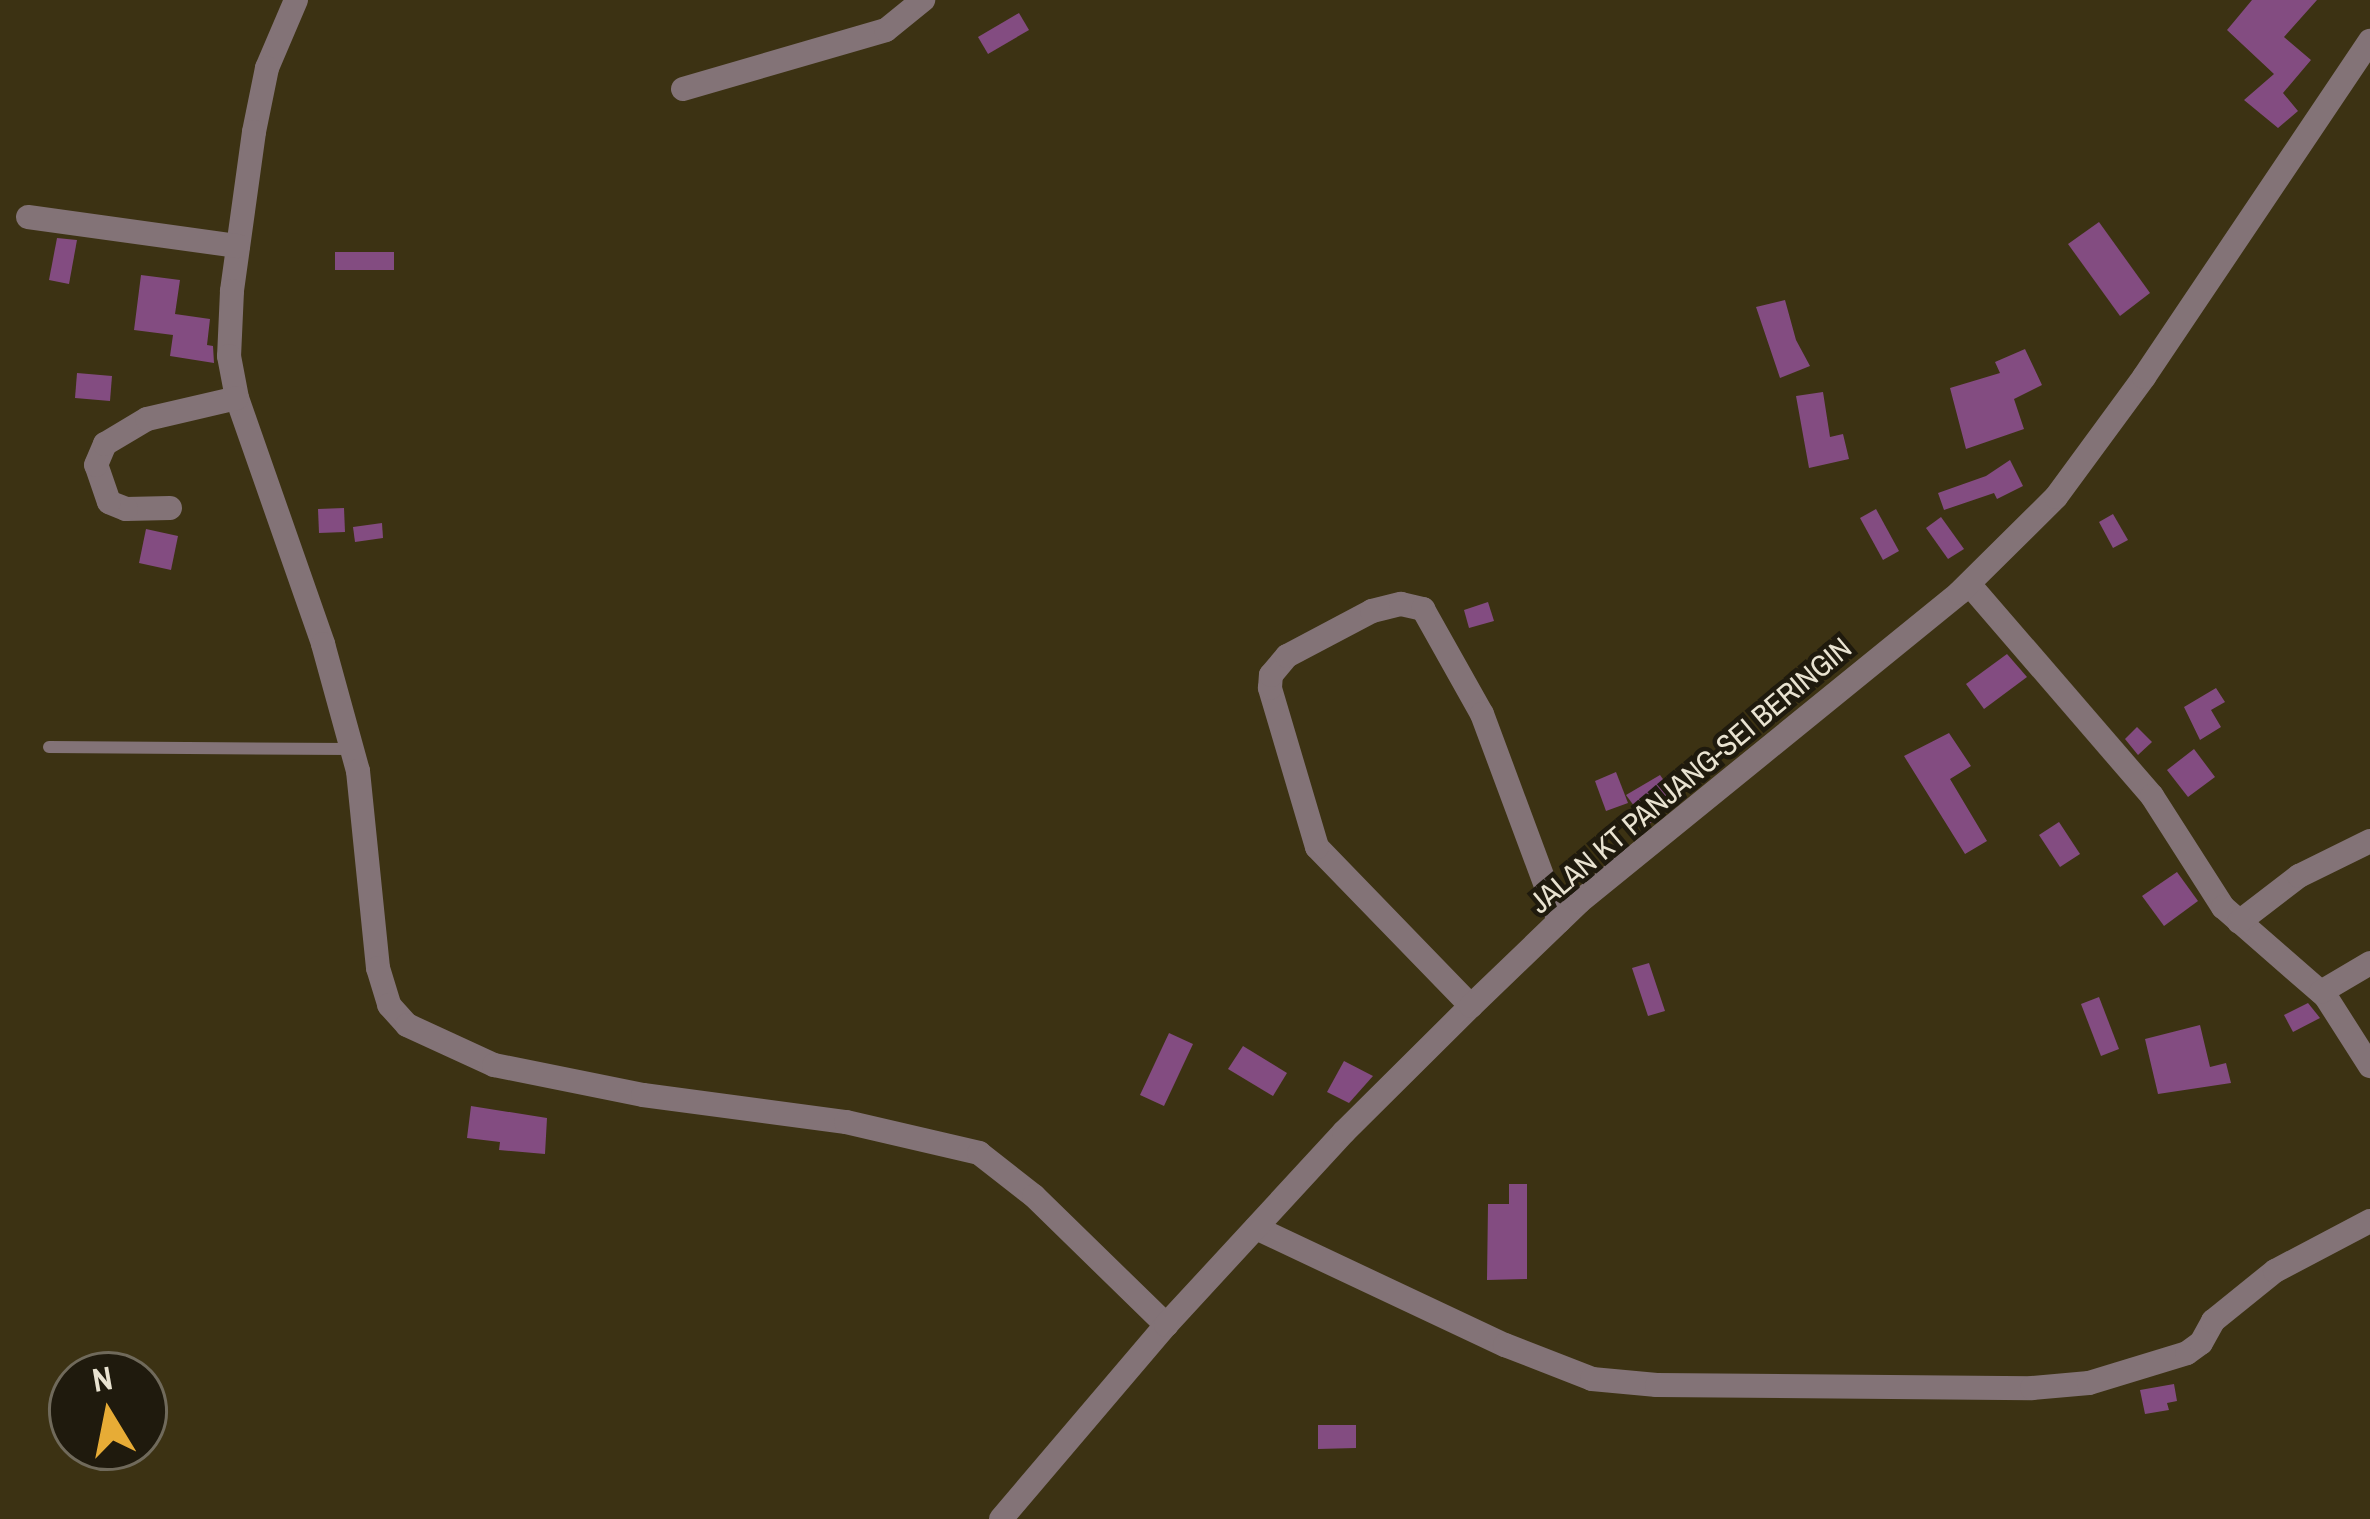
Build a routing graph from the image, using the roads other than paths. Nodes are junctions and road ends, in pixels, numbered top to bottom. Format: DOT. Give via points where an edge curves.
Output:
graph roads {
  1 [pos="296,0"];
  2 [pos="923,0"];
  3 [pos="2370,41"];
  4 [pos="683,89"];
  5 [pos="28,217"];
  6 [pos="238,246"];
  7 [pos="237,398"];
  8 [pos="170,508"];
  9 [pos="1969,584"];
  10 [pos="49,747"];
  11 [pos="352,749"];
  12 [pos="2370,841"];
  13 [pos="1559,921"];
  14 [pos="2239,922"];
  15 [pos="2370,963"];
  16 [pos="2321,992"];
  17 [pos="1471,1006"];
  18 [pos="2370,1066"];
  19 [pos="2370,1221"];
  20 [pos="1256,1228"];
  21 [pos="1166,1325"];
  22 [pos="1001,1519"];
  1 -- 6 [label="street" via="267,68"];
  2 -- 4 [label="street" via="886,30"];
  3 -- 9 [label="street, JALAN KT PANJANG-SEI BERINGIN" via="2081,463"];
  5 -- 6 [label="street"];
  6 -- 7 [label="street" via="229,356"];
  7 -- 8 [label="street" via="147,419 105,445 96,465 109,502"];
  7 -- 11 [label="street"];
  9 -- 13 [label="street, JALAN KT PANJANG-SEI BERINGIN"];
  9 -- 14 [label="street" via="2152,796"];
  10 -- 11 [label="lane"];
  11 -- 21 [label="street" via="378,968 389,1005 406,1025 494,1065 846,1122 979,1154 1034,1196"];
  12 -- 14 [label="street" via="2299,876"];
  13 -- 17 [label="street, JALAN KT PANJANG-SEI BERINGIN"];
  13 -- 17 [label="street" via="1482,714 1423,608 1372,611 1287,656 1270,675 1270,688 1317,847"];
  14 -- 16 [label="street"];
  15 -- 16 [label="street"];
  16 -- 18 [label="street"];
  17 -- 20 [label="street, JALAN KT PANJANG-SEI BERINGIN"];
  19 -- 20 [label="street" via="2275,1271 2187,1353 2089,1383 2032,1388 1592,1379"];
  20 -- 21 [label="street, JALAN KT PANJANG-SEI BERINGIN"];
  21 -- 22 [label="street, JALAN KT PANJANG-SEI BERINGIN"];
}
